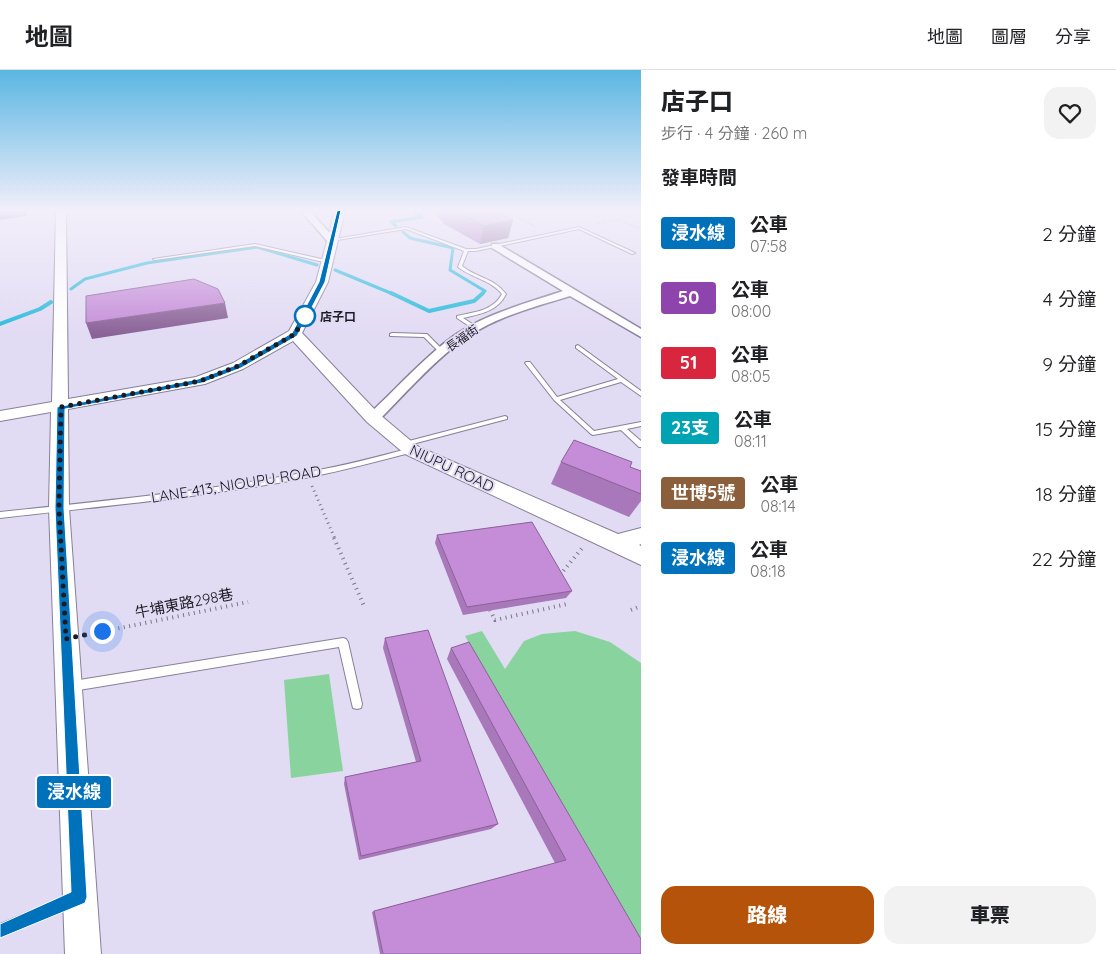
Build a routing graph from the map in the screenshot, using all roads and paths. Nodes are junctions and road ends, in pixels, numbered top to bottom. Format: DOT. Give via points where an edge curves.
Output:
graph roads {
  1 [pos="61,252"];
  2 [pos="207,252"];
  3 [pos="284,252"];
  4 [pos="329,252"];
  5 [pos="465,252"];
  6 [pos="505,252"];
  7 [pos="155,259"];
  8 [pos="328,261"];
  9 [pos="572,292"];
  10 [pos="475,328"];
  11 [pos="295,334"];
  12 [pos="641,334"];
  13 [pos="392,335"];
  14 [pos="578,347"];
  15 [pos="442,352"];
  16 [pos="528,362"];
  17 [pos="622,380"];
  18 [pos="641,394"];
  19 [pos="556,398"];
  20 [pos="61,407"];
  21 [pos="0,416"];
  22 [pos="373,418"];
  23 [pos="505,418"];
  24 [pos="641,424"];
  25 [pos="622,427"];
  26 [pos="641,445"];
  27 [pos="407,448"];
  28 [pos="307,474"];
  29 [pos="59,508"];
  30 [pos="0,515"];
  31 [pos="594,532"];
  32 [pos="641,536"];
  33 [pos="617,543"];
  34 [pos="641,556"];
  35 [pos="556,580"];
  36 [pos="248,602"];
  37 [pos="567,604"];
  38 [pos="364,606"];
  39 [pos="641,606"];
  40 [pos="490,610"];
  41 [pos="631,610"];
  42 [pos="66,639"];
  43 [pos="68,686"];
  44 [pos="357,704"];
  45 [pos="79,897"];
  46 [pos="0,930"];
  47 [pos="83,954"];
  1 -- 20 [label="street"];
  2 -- 7 [label="lane"];
  3 -- 8 [label="lane"];
  4 -- 8 [label="street"];
  5 -- 10 [label="lane" via="460,266 468,274 498,285 504,294 501,302 490,309 459,317"];
  6 -- 9 [label="street"];
  8 -- 11 [label="street" via="322,282"];
  9 -- 10 [label="street, 長福街" via="514,310"];
  9 -- 12 [label="street"];
  10 -- 15 [label="street, 長福街"];
  11 -- 20 [label="street" via="238,366 200,381"];
  11 -- 22 [label="street, NIUPU ROAD"];
  13 -- 15 [label="lane" via="425,335"];
  14 -- 17 [label="lane"];
  15 -- 22 [label="street, 長福街"];
  16 -- 19 [label="lane"];
  17 -- 18 [label="lane"];
  17 -- 19 [label="lane"];
  19 -- 25 [label="lane" via="593,433"];
  20 -- 21 [label="street"];
  20 -- 29 [label="street"];
  22 -- 27 [label="street, NIUPU ROAD"];
  23 -- 27 [label="lane, LANE 413, NIOUPU ROAD"];
  24 -- 25 [label="lane"];
  25 -- 26 [label="lane"];
  27 -- 28 [label="lane, LANE 413, NIOUPU ROAD" via="375,461"];
  27 -- 31 [label="street, NIUPU ROAD"];
  28 -- 29 [label="lane, LANE 413, NIOUPU ROAD" via="242,486"];
  28 -- 38 [label="path"];
  29 -- 30 [label="lane, LANE 413, NIOUPU ROAD"];
  29 -- 42 [label="street"];
  31 -- 33 [label="street, NIUPU ROAD"];
  31 -- 35 [label="path"];
  32 -- 33 [label="street"];
  33 -- 34 [label="street, NIUPU ROAD"];
  36 -- 42 [label="path, 牛埔東路298巷"];
  37 -- 40 [label="path" via="495,620"];
  39 -- 41 [label="path"];
  42 -- 43 [label="street"];
  43 -- 44 [label="lane" via="343,642"];
  43 -- 45 [label="street"];
  45 -- 46 [label="lane"];
  45 -- 47 [label="street"];
}
